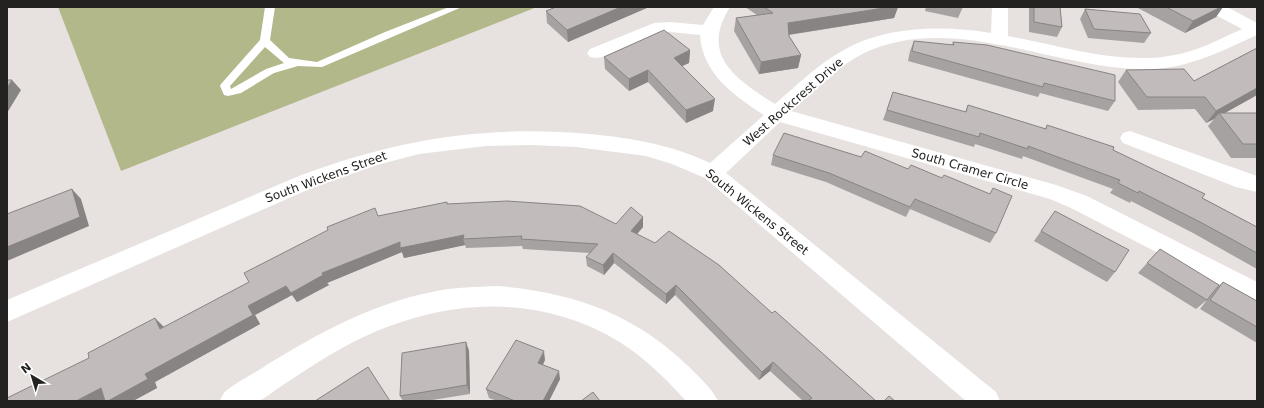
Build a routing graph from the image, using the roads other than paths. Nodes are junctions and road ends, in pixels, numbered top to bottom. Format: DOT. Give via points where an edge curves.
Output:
graph roads {
  1 [pos="270,7"];
  2 [pos="456,7"];
  3 [pos="722,7"];
  4 [pos="1000,7"];
  5 [pos="1214,7"];
  6 [pos="1257,30"];
  7 [pos="709,31"];
  8 [pos="1000,39"];
  9 [pos="265,41"];
  10 [pos="596,53"];
  11 [pos="299,62"];
  12 [pos="778,114"];
  13 [pos="1130,138"];
  14 [pos="712,173"];
  15 [pos="1257,184"];
  16 [pos="1257,294"];
  17 [pos="7,310"];
  18 [pos="234,401"];
  19 [pos="704,401"];
  20 [pos="986,401"];
  1 -- 9 [label="lane"];
  2 -- 11 [label="lane" via="318,65"];
  3 -- 7 [label="street, South Cramer Circle" via="715,15"];
  4 -- 8 [label="street"];
  5 -- 6 [label="street"];
  6 -- 8 [label="street, West Rockcrest Drive" via="1194,56 1154,63 1110,62"];
  7 -- 10 [label="street" via="654,28"];
  7 -- 12 [label="street, South Cramer Circle" via="710,50 724,76 748,96"];
  8 -- 12 [label="street, West Rockcrest Drive" via="939,34 908,36 860,49 834,64"];
  9 -- 11 [label="lane" via="286,61"];
  9 -- 11 [label="lane" via="225,86 228,93 237,91 270,71"];
  12 -- 14 [label="street, West Rockcrest Drive"];
  12 -- 16 [label="street, South Cramer Circle" via="1079,202"];
  13 -- 15 [label="street"];
  14 -- 17 [label="street, South Wickens Street" via="656,150 604,142 541,138 494,139 398,151 299,184"];
  14 -- 20 [label="street, South Wickens Street"];
  18 -- 19 [label="street" via="331,341 368,323 429,303 462,297 518,296 571,307 600,318 655,352"];
}
